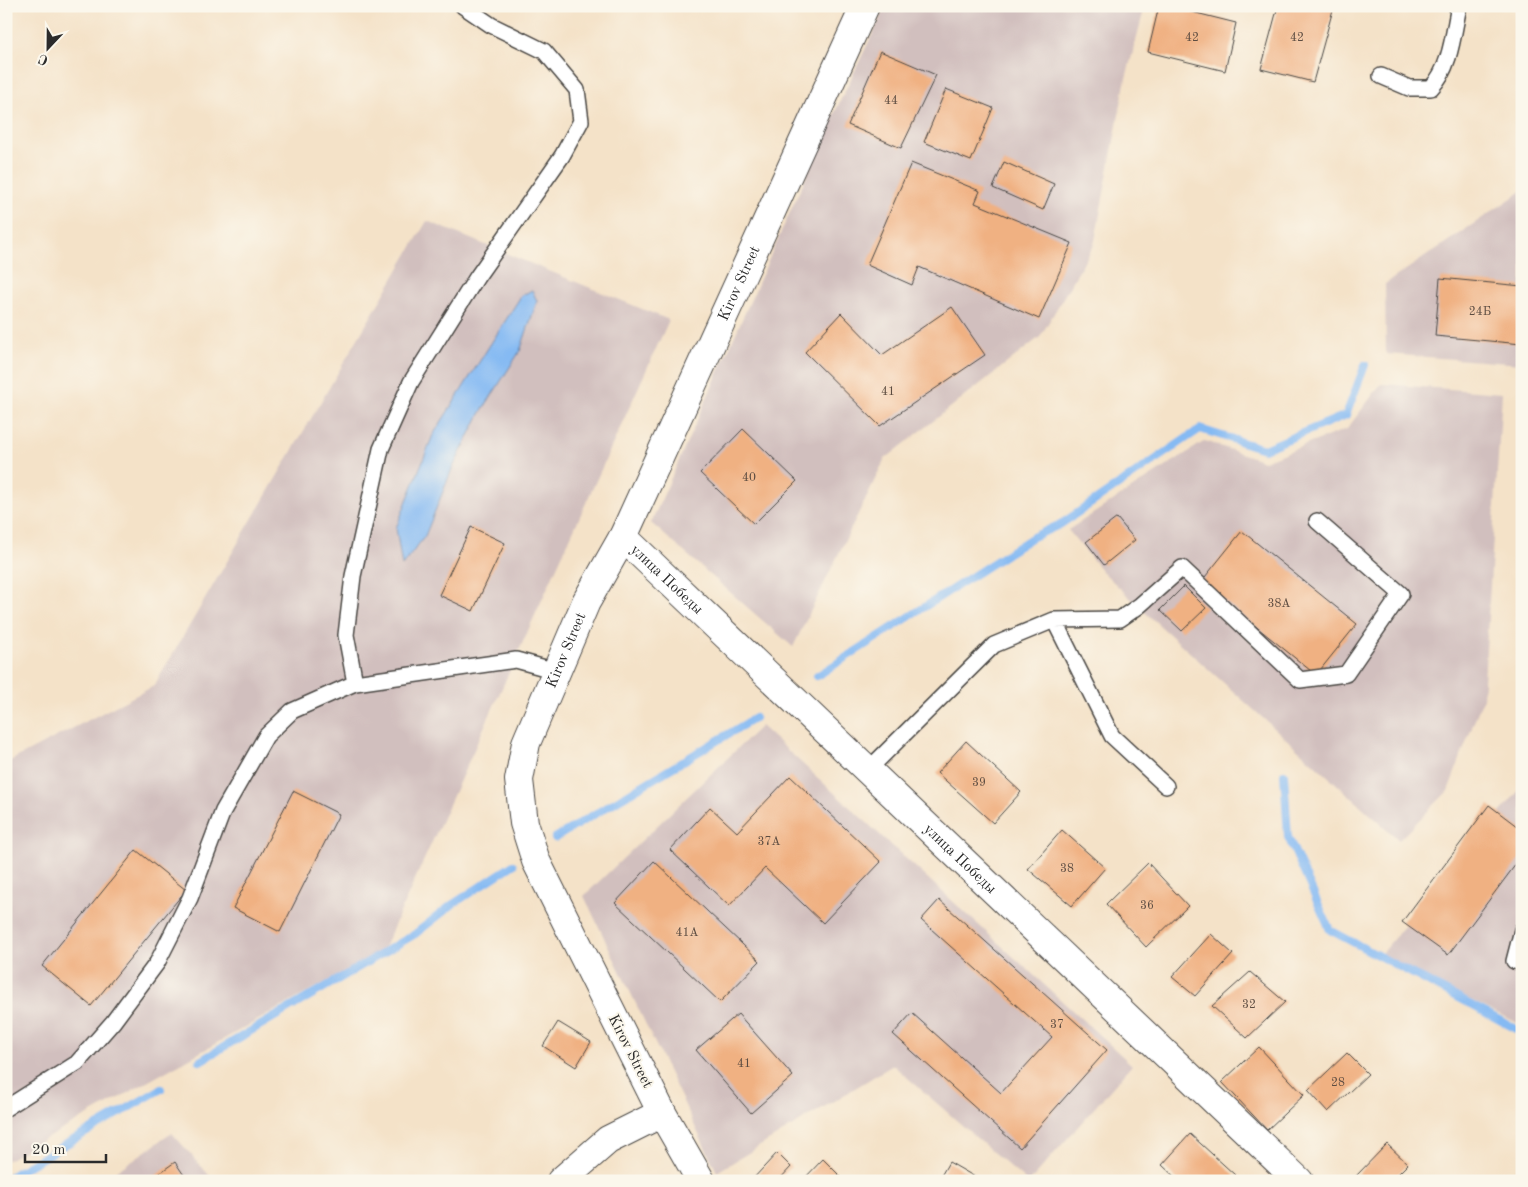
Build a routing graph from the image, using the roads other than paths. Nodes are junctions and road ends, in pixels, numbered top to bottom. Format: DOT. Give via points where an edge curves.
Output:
graph roads {
  1 [pos="463,6"];
  2 [pos="865,6"];
  3 [pos="1459,6"];
  4 [pos="1381,76"];
  5 [pos="1317,521"];
  6 [pos="623,537"];
  7 [pos="1054,620"];
  8 [pos="556,671"];
  9 [pos="355,683"];
  10 [pos="868,770"];
  11 [pos="1166,786"];
  12 [pos="1522,930"];
  13 [pos="1522,962"];
  14 [pos="6,1108"];
  15 [pos="662,1113"];
  16 [pos="560,1181"];
  17 [pos="701,1181"];
  18 [pos="1299,1181"];
  1 -- 9 [label="lane" via="491,25 544,51 577,90 581,121 562,156 477,277 411,382 382,448 353,576 346,635"];
  2 -- 6 [label="street, Kirov Street"];
  3 -- 4 [label="lane" via="1441,78 1430,88 1409,88"];
  5 -- 7 [label="lane" via="1401,594 1346,674 1300,680 1182,568 1140,606 1120,619"];
  6 -- 8 [label="street, Kirov Street" via="586,602"];
  6 -- 10 [label="street, улица Победы"];
  7 -- 10 [label="lane" via="994,645"];
  7 -- 11 [label="lane" via="1112,736"];
  8 -- 9 [label="lane" via="516,660"];
  8 -- 15 [label="street, Kirov Street" via="526,743 519,780 524,823 536,861"];
  9 -- 14 [label="lane" via="292,711 266,736 223,811 190,898 157,963 77,1063"];
  10 -- 18 [label="street, улица Победы"];
  12 -- 13 [label="lane" via="1514,961"];
  15 -- 16 [label="street" via="608,1140"];
  15 -- 17 [label="street, Kirov Street"];
}
